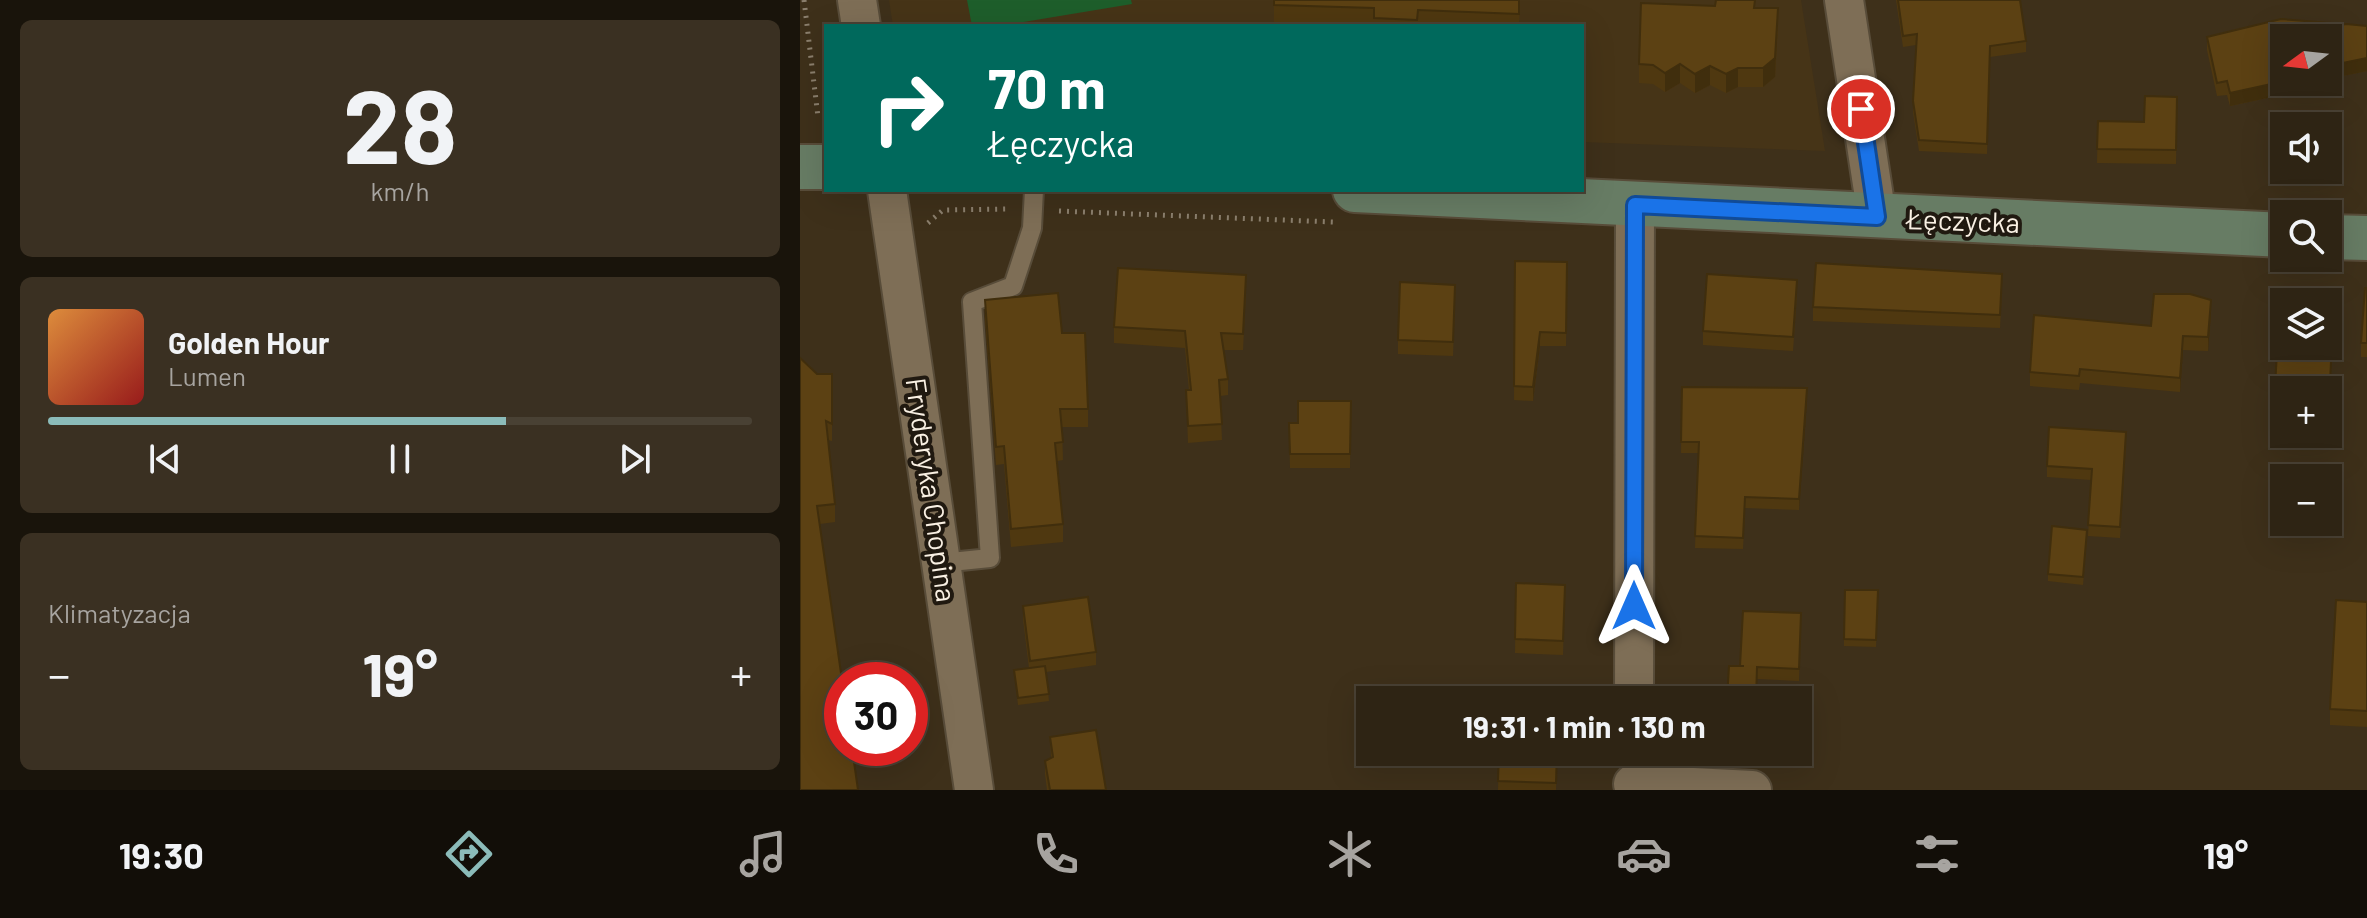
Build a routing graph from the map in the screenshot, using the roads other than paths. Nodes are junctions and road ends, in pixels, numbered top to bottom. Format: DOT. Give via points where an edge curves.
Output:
graph roads {
  1 [pos="857,0"];
  2 [pos="1844,0"];
  3 [pos="861,24"];
  4 [pos="800,167"];
  5 [pos="824,167"];
  6 [pos="887,192"];
  7 [pos="1034,192"];
  8 [pos="1635,205"];
  9 [pos="1345,206"];
  10 [pos="1877,217"];
  11 [pos="2270,234"];
  12 [pos="2342,237"];
  13 [pos="2367,238"];
  14 [pos="941,563"];
  15 [pos="1634,686"];
  16 [pos="1633,775"];
  17 [pos="974,790"];
  18 [pos="1752,790"];
  1 -- 3 [label="street"];
  2 -- 10 [label="street"];
  4 -- 5 [label="street"];
  6 -- 14 [label="street, Fryderyka Chopina"];
  7 -- 14 [label="lane" via="1032,228 1013,286 972,302 990,558"];
  8 -- 9 [label="street, Łęczycka"];
  8 -- 10 [label="street, Łęczycka"];
  8 -- 15 [label="street"];
  10 -- 11 [label="street, Łęczycka"];
  12 -- 13 [label="street"];
  14 -- 17 [label="street, Fryderyka Chopina"];
  16 -- 18 [label="street"];
}
